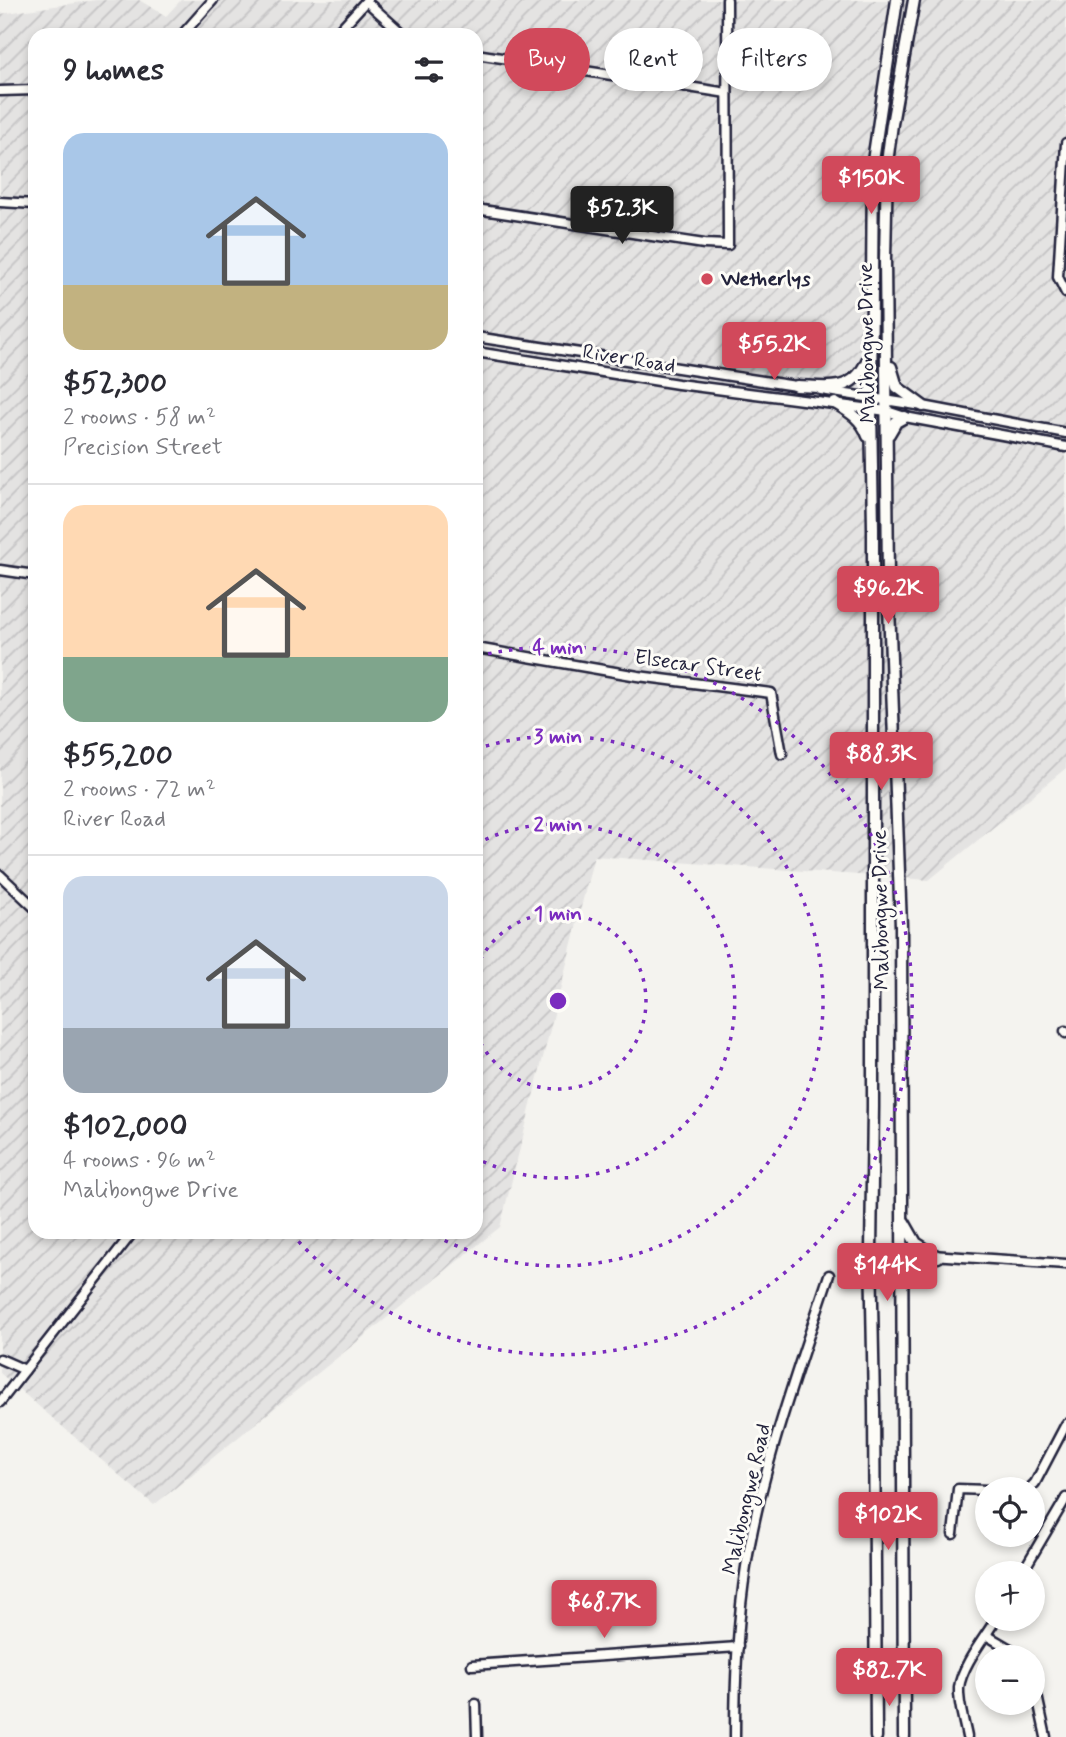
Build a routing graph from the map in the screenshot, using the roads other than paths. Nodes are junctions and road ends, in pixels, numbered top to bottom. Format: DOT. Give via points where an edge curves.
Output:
graph roads {
  1 [pos="213,0"];
  2 [pos="367,0"];
  3 [pos="727,0"];
  4 [pos="897,0"];
  5 [pos="914,0"];
  6 [pos="188,28"];
  7 [pos="341,28"];
  8 [pos="397,28"];
  9 [pos="483,55"];
  10 [pos="28,90"];
  11 [pos="0,91"];
  12 [pos="727,93"];
  13 [pos="1066,144"];
  14 [pos="1065,178"];
  15 [pos="0,202"];
  16 [pos="28,204"];
  17 [pos="483,210"];
  18 [pos="1060,261"];
  19 [pos="1066,268"];
  20 [pos="1066,293"];
  21 [pos="483,338"];
  22 [pos="886,346"];
  23 [pos="872,348"];
  24 [pos="483,354"];
  25 [pos="797,386"];
  26 [pos="835,403"];
  27 [pos="871,404"];
  28 [pos="887,406"];
  29 [pos="923,406"];
  30 [pos="905,417"];
  31 [pos="1066,433"];
  32 [pos="887,437"];
  33 [pos="871,446"];
  34 [pos="1066,447"];
  35 [pos="0,570"];
  36 [pos="28,574"];
  37 [pos="483,649"];
  38 [pos="782,754"];
  39 [pos="0,875"];
  40 [pos="28,901"];
  41 [pos="902,1219"];
  42 [pos="127,1239"];
  43 [pos="871,1251"];
  44 [pos="903,1255"];
  45 [pos="938,1257"];
  46 [pos="1066,1264"];
  47 [pos="829,1275"];
  48 [pos="0,1359"];
  49 [pos="25,1370"];
  50 [pos="0,1402"];
  51 [pos="1066,1424"];
  52 [pos="1038,1477"];
  53 [pos="975,1490"];
  54 [pos="1066,1498"];
  55 [pos="953,1534"];
  56 [pos="1029,1561"];
  57 [pos="988,1631"];
  58 [pos="986,1635"];
  59 [pos="1003,1645"];
  60 [pos="738,1647"];
  61 [pos="472,1665"];
  62 [pos="476,1704"];
  63 [pos="1041,1715"];
  64 [pos="477,1737"];
  65 [pos="735,1737"];
  66 [pos="876,1737"];
  67 [pos="904,1737"];
  68 [pos="967,1737"];
  69 [pos="1046,1737"];
  1 -- 6 [label="street"];
  2 -- 7 [label="street"];
  2 -- 8 [label="street"];
  3 -- 12 [label="street"];
  4 -- 23 [label="main road, Malibongwe Drive" via="873,161"];
  5 -- 22 [label="main road, Malibongwe Drive" via="887,163"];
  9 -- 12 [label="street"];
  10 -- 11 [label="street"];
  12 -- 17 [label="street" via="728,245"];
  13 -- 14 [label="street"];
  14 -- 18 [label="street"];
  15 -- 16 [label="street"];
  18 -- 19 [label="street"];
  18 -- 20 [label="street" via="1058,276"];
  21 -- 25 [label="street, River Road"];
  22 -- 28 [label="main road, Malibongwe Drive"];
  22 -- 29 [label="main road" via="897,387"];
  23 -- 25 [label="main road" via="859,376 846,385"];
  23 -- 27 [label="main road, Malibongwe Drive"];
  24 -- 26 [label="street, River Road"];
  25 -- 27 [label="street, River Road"];
  26 -- 27 [label="street, River Road"];
  26 -- 33 [label="main road" via="860,421"];
  27 -- 28 [label="street, River Road"];
  27 -- 33 [label="main road, Malibongwe Drive"];
  28 -- 29 [label="street, River Road"];
  28 -- 30 [label="street, River Road"];
  28 -- 32 [label="main road, Malibongwe Drive"];
  29 -- 31 [label="street, River Road"];
  30 -- 32 [label="main road"];
  30 -- 34 [label="street, River Road"];
  32 -- 41 [label="main road, Malibongwe Drive" via="901,926"];
  33 -- 43 [label="main road, Malibongwe Drive"];
  35 -- 36 [label="street"];
  37 -- 38 [label="street, Elsecar Street" via="771,693"];
  39 -- 40 [label="street"];
  41 -- 44 [label="main road, Malibongwe Drive"];
  41 -- 45 [label="main road" via="916,1243"];
  42 -- 49 [label="street"];
  43 -- 44 [label="street"];
  43 -- 66 [label="main road, Malibongwe Drive"];
  44 -- 45 [label="street"];
  44 -- 67 [label="main road, Malibongwe Drive"];
  45 -- 46 [label="street"];
  47 -- 60 [label="street, Malibongwe Road" via="761,1496 746,1566"];
  48 -- 49 [label="street"];
  49 -- 50 [label="street"];
  51 -- 52 [label="street"];
  53 -- 55 [label="street" via="958,1489"];
  54 -- 56 [label="street"];
  57 -- 58 [label="street"];
  58 -- 59 [label="street"];
  58 -- 68 [label="street" via="960,1684"];
  60 -- 61 [label="street"];
  60 -- 65 [label="street, Malibongwe Road"];
  62 -- 64 [label="street"];
  63 -- 69 [label="street"];
}
